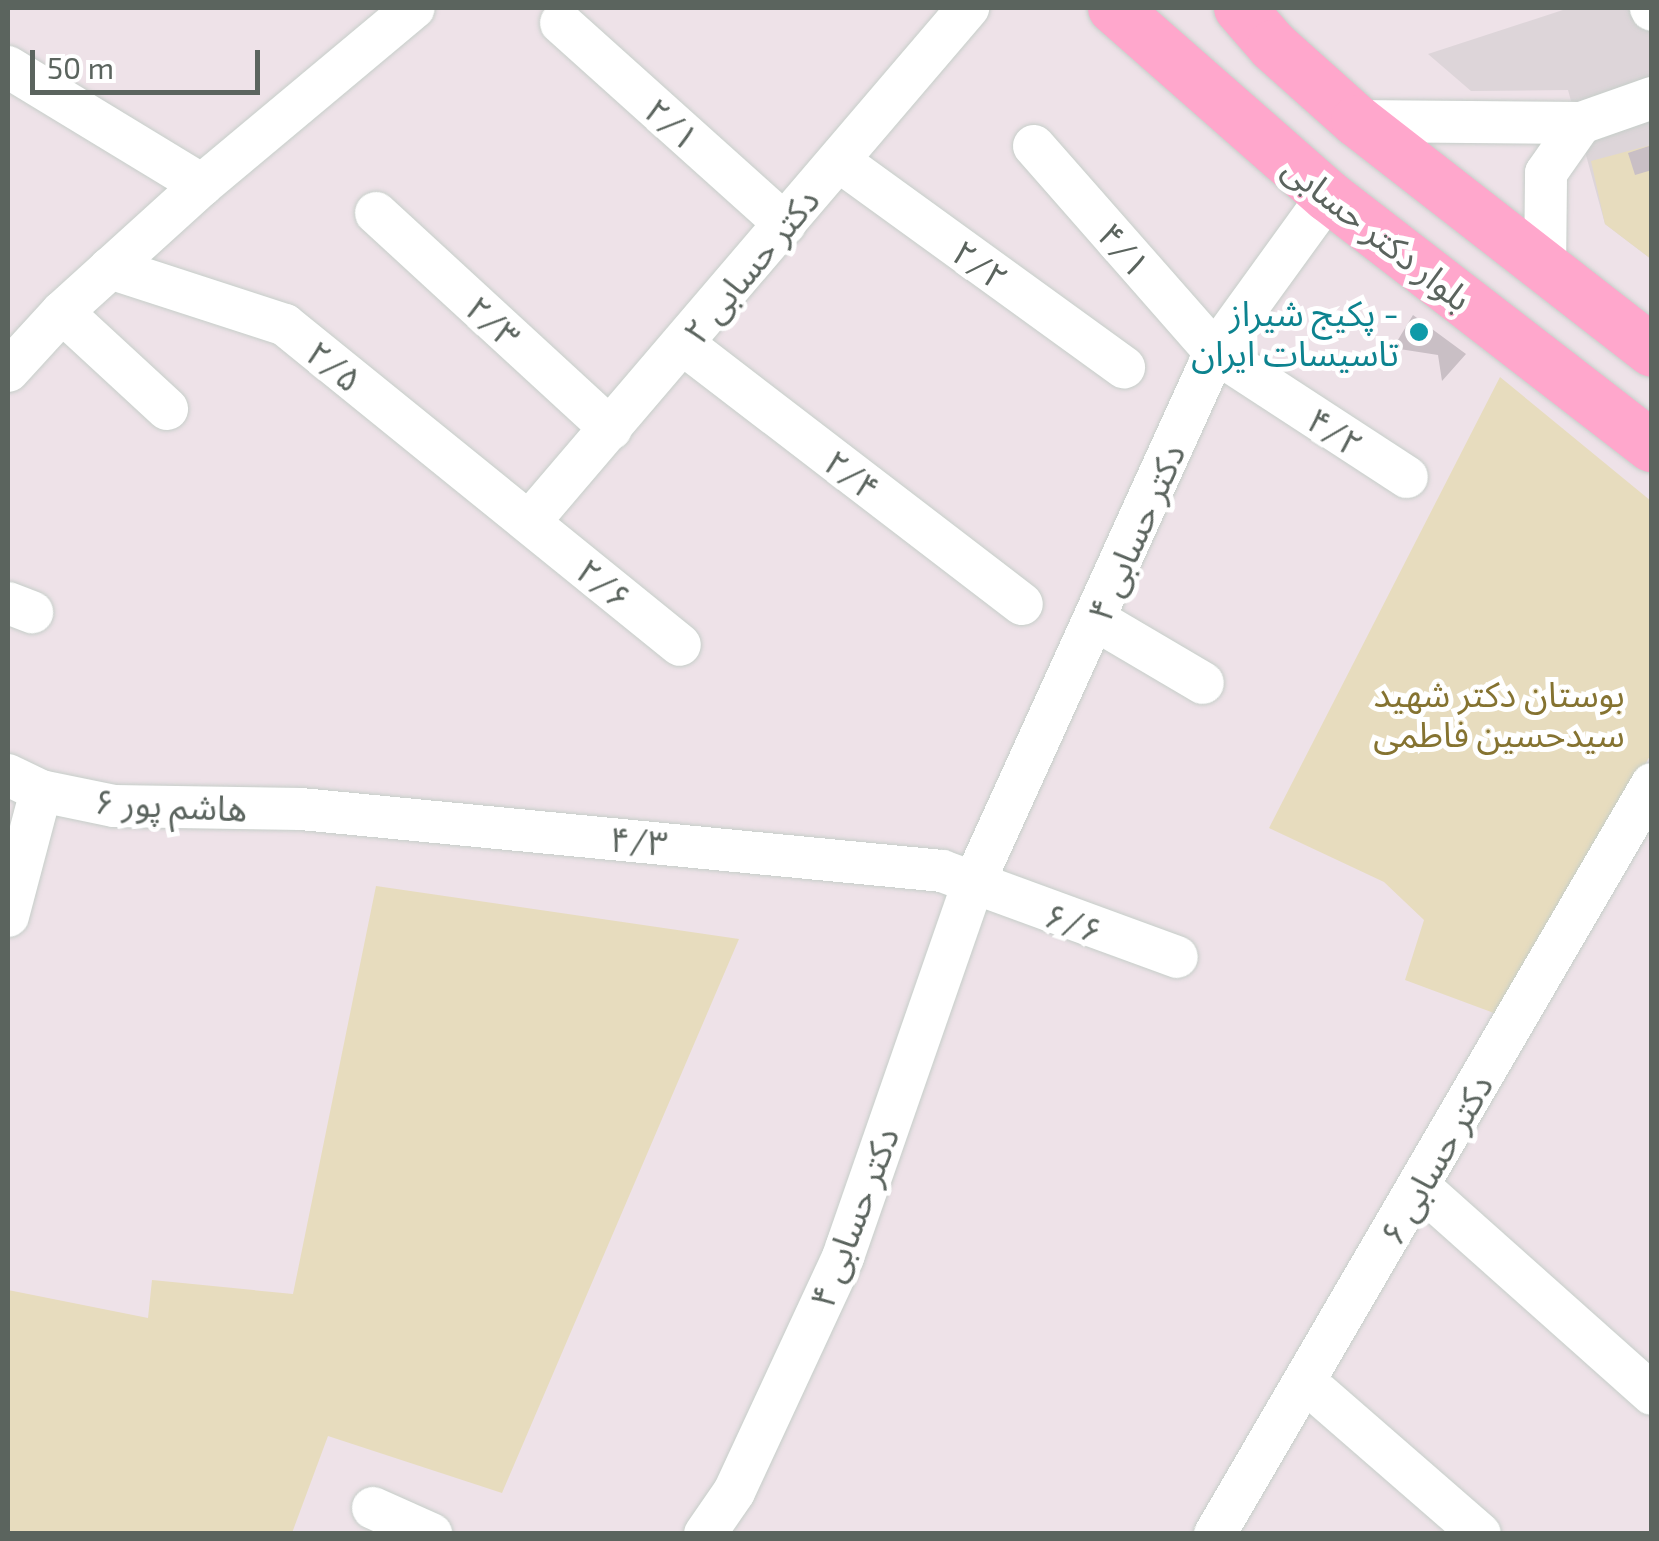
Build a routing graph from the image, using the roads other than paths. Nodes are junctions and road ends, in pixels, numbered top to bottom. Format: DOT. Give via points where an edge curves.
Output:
graph roads {
  1 [pos="414,8"];
  2 [pos="968,8"];
  3 [pos="1114,8"];
  4 [pos="1240,8"];
  5 [pos="562,23"];
  6 [pos="8,68"];
  7 [pos="1652,98"];
  8 [pos="1338,104"];
  9 [pos="1582,123"];
  10 [pos="1034,146"];
  11 [pos="1270,147"];
  12 [pos="839,161"];
  13 [pos="202,184"];
  14 [pos="1328,196"];
  15 [pos="376,213"];
  16 [pos="785,224"];
  17 [pos="110,268"];
  18 [pos="1545,274"];
  19 [pos="62,312"];
  20 [pos="683,344"];
  21 [pos="1652,351"];
  22 [pos="1215,352"];
  23 [pos="1124,367"];
  24 [pos="8,372"];
  25 [pos="167,409"];
  26 [pos="611,429"];
  27 [pos="1652,446"];
  28 [pos="1408,477"];
  29 [pos="530,520"];
  30 [pos="1022,604"];
  31 [pos="1096,620"];
  32 [pos="680,645"];
  33 [pos="1203,683"];
  34 [pos="24,783"];
  35 [pos="1652,784"];
  36 [pos="301,810"];
  37 [pos="972,886"];
  38 [pos="8,916"];
  39 [pos="1177,957"];
  40 [pos="1431,1197"];
  41 [pos="1319,1394"];
  42 [pos="1652,1394"];
  43 [pos="373,1508"];
  44 [pos="431,1534"];
  45 [pos="705,1534"];
  46 [pos="1215,1534"];
  47 [pos="1480,1534"];
  1 -- 13 [label="street"];
  2 -- 12 [label="street, دکتر حسابی ۲"];
  3 -- 11 [label="main road, بلوار دکتر حسابی"];
  4 -- 8 [label="main road, بلوار دکتر حسابی"];
  5 -- 16 [label="street, ۲/۱"];
  6 -- 13 [label="street"];
  7 -- 9 [label="street"];
  8 -- 9 [label="street"];
  8 -- 11 [label="main road"];
  8 -- 18 [label="main road, بلوار دکتر حسابی"];
  9 -- 18 [label="street" via="1546,173"];
  10 -- 22 [label="street, ۴/۱"];
  11 -- 14 [label="main road, بلوار دکتر حسابی"];
  12 -- 16 [label="street, دکتر حسابی ۲"];
  12 -- 23 [label="street, ۲/۲"];
  13 -- 17 [label="street"];
  14 -- 22 [label="street, دکتر حسابی ۴"];
  14 -- 27 [label="main road, بلوار دکتر حسابی"];
  15 -- 26 [label="street, ۲/۳"];
  16 -- 20 [label="street, دکتر حسابی ۲"];
  17 -- 19 [label="street"];
  17 -- 29 [label="street, ۲/۵" via="285,325"];
  18 -- 21 [label="main road, بلوار دکتر حسابی"];
  19 -- 24 [label="street"];
  19 -- 25 [label="street"];
  20 -- 26 [label="street, دکتر حسابی ۲"];
  20 -- 30 [label="street, ۲/۴"];
  22 -- 28 [label="street, ۴/۲"];
  22 -- 31 [label="street, دکتر حسابی ۴"];
  26 -- 29 [label="street, دکتر حسابی ۲"];
  29 -- 32 [label="street, ۲/۶"];
  31 -- 33 [label="street"];
  31 -- 37 [label="street, دکتر حسابی ۴"];
  34 -- 36 [label="street, هاشم پور ۶" via="114,806"];
  34 -- 38 [label="street"];
  35 -- 46 [label="street, ۶ دکتر حسابی"];
  36 -- 37 [label="street, ۴/۳" via="942,871"];
  37 -- 39 [label="street, ۶/۶"];
  37 -- 45 [label="street, ۴ دکتر حسابی" via="843,1257 734,1492"];
  40 -- 42 [label="street"];
  41 -- 47 [label="street"];
  43 -- 44 [label="street"];
}
